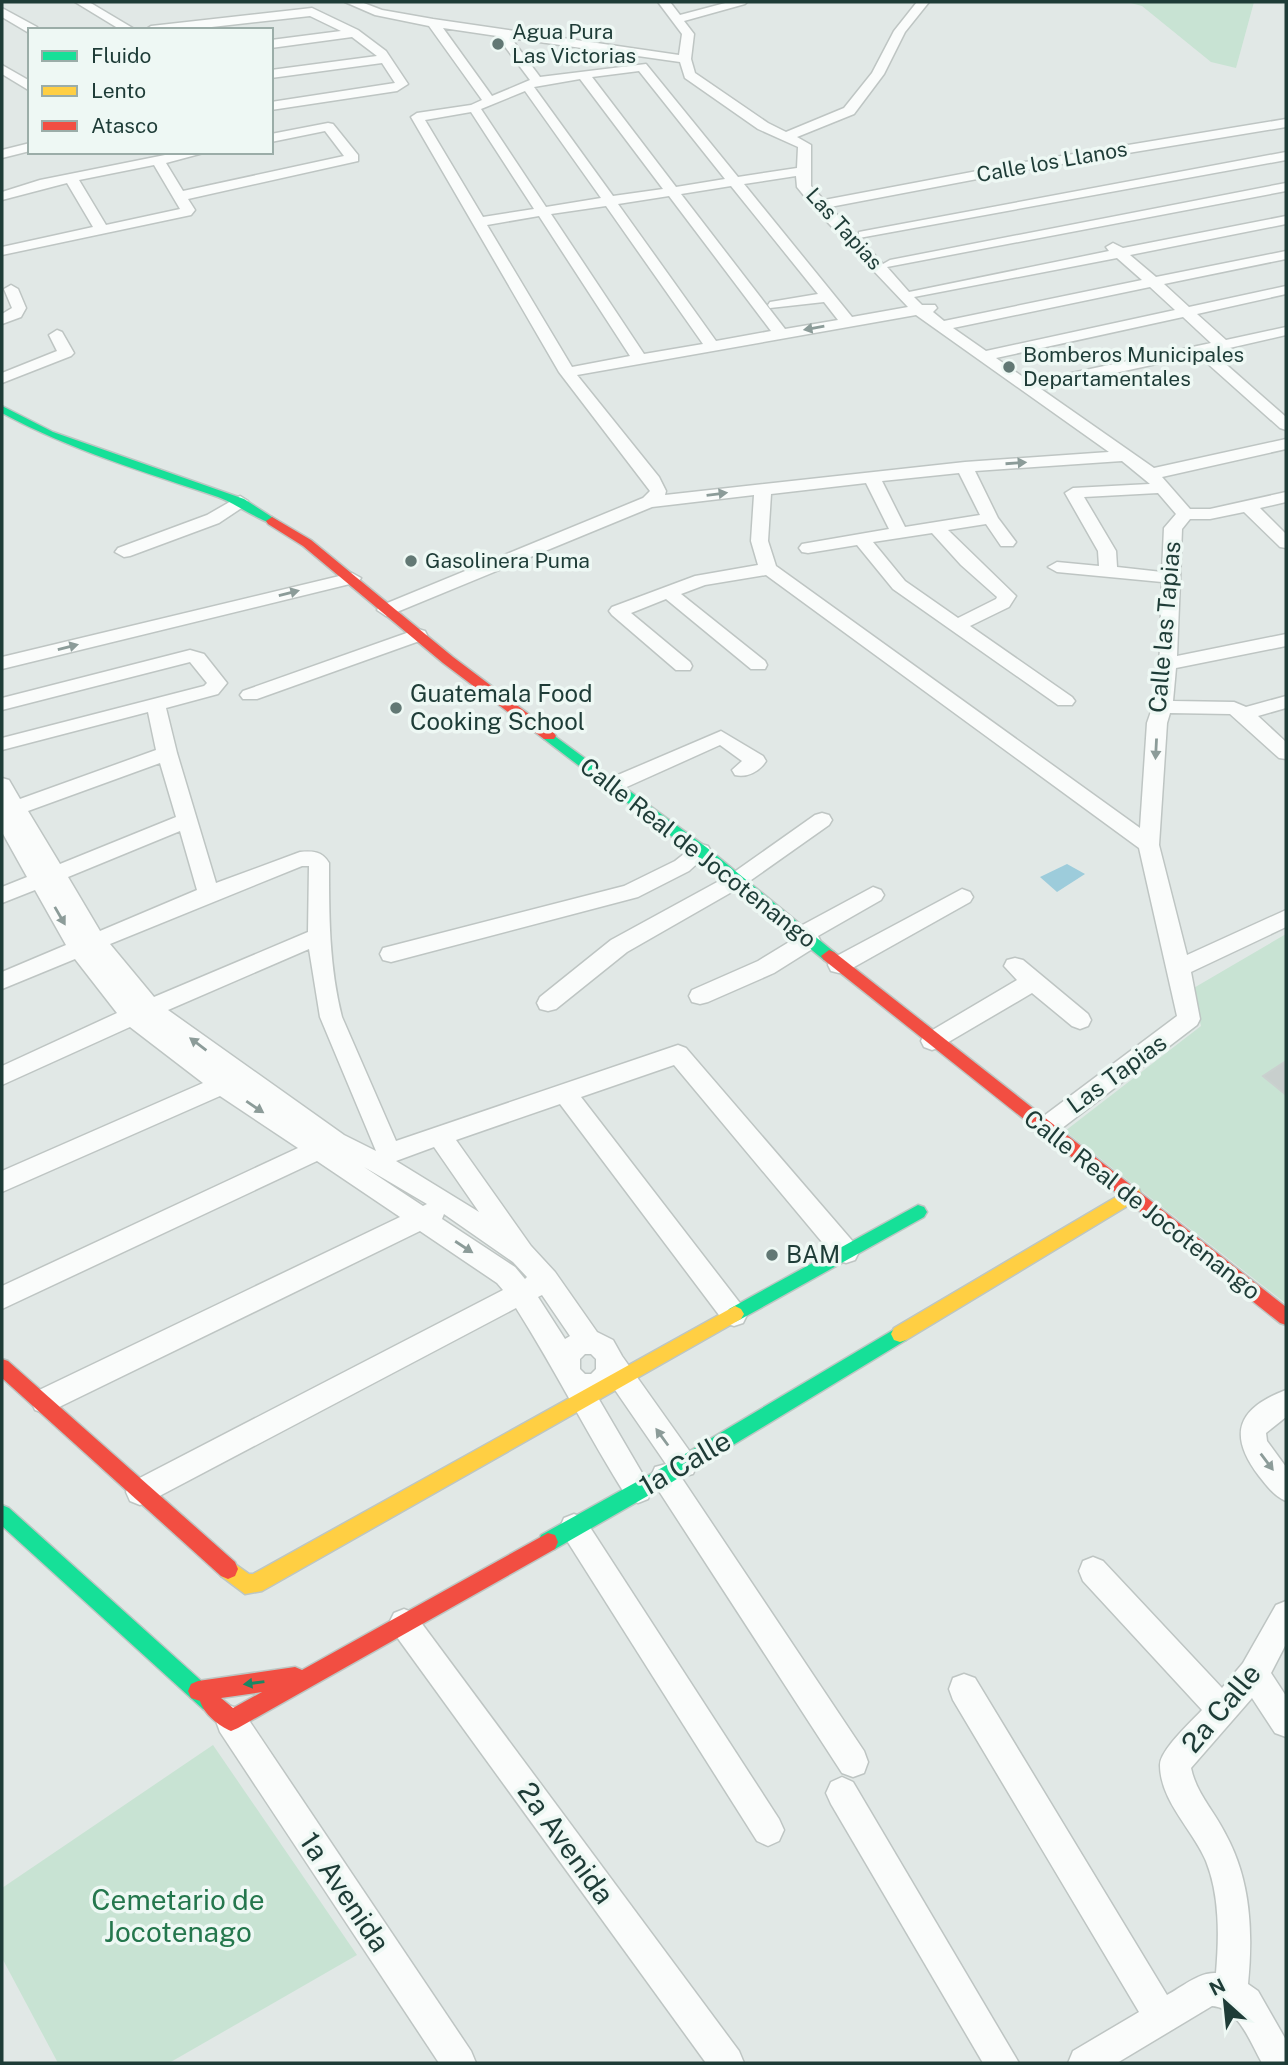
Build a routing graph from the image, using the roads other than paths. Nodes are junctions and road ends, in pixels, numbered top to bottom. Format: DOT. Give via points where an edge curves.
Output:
graph roads {
  1 [pos="11,2"];
  2 [pos="81,2"];
  3 [pos="351,2"];
  4 [pos="664,2"];
  5 [pos="741,2"];
  6 [pos="923,2"];
  7 [pos="2,5"];
  8 [pos="2,12"];
  9 [pos="678,19"];
  10 [pos="554,22"];
  11 [pos="433,23"];
  12 [pos="30,28"];
  13 [pos="126,28"];
  14 [pos="169,28"];
  15 [pos="354,33"];
  16 [pos="502,34"];
  17 [pos="273,44"];
  18 [pos="385,59"];
  19 [pos="685,59"];
  20 [pos="583,61"];
  21 [pos="2,69"];
  22 [pos="273,74"];
  23 [pos="23,76"];
  24 [pos="2,81"];
  25 [pos="532,83"];
  26 [pos="481,105"];
  27 [pos="273,106"];
  28 [pos="1286,123"];
  29 [pos="2,136"];
  30 [pos="787,136"];
  31 [pos="273,138"];
  32 [pos="25,148"];
  33 [pos="2,154"];
  34 [pos="191,154"];
  35 [pos="1286,156"];
  36 [pos="158,161"];
  37 [pos="802,170"];
  38 [pos="71,178"];
  39 [pos="733,181"];
  40 [pos="1212,186"];
  41 [pos="1286,187"];
  42 [pos="671,191"];
  43 [pos="2,195"];
  44 [pos="181,196"];
  45 [pos="607,200"];
  46 [pos="827,204"];
  47 [pos="542,211"];
  48 [pos="1073,212"];
  49 [pos="1286,220"];
  50 [pos="477,222"];
  51 [pos="1262,225"];
  52 [pos="102,230"];
  53 [pos="2,235"];
  54 [pos="864,235"];
  55 [pos="1278,237"];
  56 [pos="5,250"];
  57 [pos="1119,253"];
  58 [pos="1286,255"];
  59 [pos="890,264"];
  60 [pos="1153,282"];
  61 [pos="11,289"];
  62 [pos="1286,290"];
  63 [pos="916,293"];
  64 [pos="827,297"];
  65 [pos="775,305"];
  66 [pos="1187,311"];
  67 [pos="930,315"];
  68 [pos="2,319"];
  69 [pos="848,322"];
  70 [pos="1286,331"];
  71 [pos="782,334"];
  72 [pos="57,335"];
  73 [pos="1223,345"];
  74 [pos="712,346"];
  75 [pos="1201,350"];
  76 [pos="983,356"];
  77 [pos="640,359"];
  78 [pos="567,372"];
  79 [pos="2,378"];
  80 [pos="1030,387"];
  81 [pos="2,409"];
  82 [pos="1286,425"];
  83 [pos="1286,444"];
  84 [pos="1126,456"];
  85 [pos="965,467"];
  86 [pos="872,477"];
  87 [pos="1157,481"];
  88 [pos="763,489"];
  89 [pos="1286,497"];
  90 [pos="240,501"];
  91 [pos="649,502"];
  92 [pos="1248,506"];
  93 [pos="1185,514"];
  94 [pos="990,518"];
  95 [pos="936,527"];
  96 [pos="899,533"];
  97 [pos="861,539"];
  98 [pos="1007,542"];
  99 [pos="1286,543"];
  100 [pos="808,548"];
  101 [pos="124,552"];
  102 [pos="1057,567"];
  103 [pos="769,569"];
  104 [pos="1108,572"];
  105 [pos="352,578"];
  106 [pos="1171,578"];
  107 [pos="668,592"];
  108 [pos="387,610"];
  109 [pos="955,626"];
  110 [pos="418,635"];
  111 [pos="1286,640"];
  112 [pos="2,663"];
  113 [pos="758,664"];
  114 [pos="1167,664"];
  115 [pos="683,666"];
  116 [pos="250,695"];
  117 [pos="1065,701"];
  118 [pos="1286,702"];
  119 [pos="2,704"];
  120 [pos="156,704"];
  121 [pos="1163,706"];
  122 [pos="1244,714"];
  123 [pos="2,744"];
  124 [pos="167,753"];
  125 [pos="1286,753"];
  126 [pos="742,770"];
  127 [pos="2,785"];
  128 [pos="613,785"];
  129 [pos="6,812"];
  130 [pos="822,820"];
  131 [pos="186,821"];
  132 [pos="1149,845"];
  133 [pos="701,851"];
  134 [pos="47,877"];
  135 [pos="737,880"];
  136 [pos="209,894"];
  137 [pos="2,895"];
  138 [pos="873,895"];
  139 [pos="962,897"];
  140 [pos="1286,918"];
  141 [pos="319,936"];
  142 [pos="806,938"];
  143 [pos="87,946"];
  144 [pos="391,954"];
  145 [pos="839,965"];
  146 [pos="1015,966"];
  147 [pos="1179,968"];
  148 [pos="2,981"];
  149 [pos="1034,981"];
  150 [pos="700,996"];
  151 [pos="548,1003"];
  152 [pos="141,1012"];
  153 [pos="1188,1019"];
  154 [pos="1080,1020"];
  155 [pos="932,1041"];
  156 [pos="2,1076"];
  157 [pos="231,1080"];
  158 [pos="565,1093"];
  159 [pos="1045,1128"];
  160 [pos="439,1135"];
  161 [pos="327,1146"];
  162 [pos="384,1158"];
  163 [pos="2,1182"];
  164 [pos="1133,1194"];
  165 [pos="449,1205"];
  166 [pos="918,1212"];
  167 [pos="421,1219"];
  168 [pos="846,1252"];
  169 [pos="522,1254"];
  170 [pos="546,1280"];
  171 [pos="521,1293"];
  172 [pos="2,1298"];
  173 [pos="734,1315"];
  174 [pos="1286,1316"];
  175 [pos="589,1343"];
  176 [pos="2,1367"];
  177 [pos="616,1370"];
  178 [pos="576,1382"];
  179 [pos="44,1401"];
  180 [pos="1286,1402"];
  181 [pos="674,1470"];
  182 [pos="1286,1488"];
  183 [pos="638,1490"];
  184 [pos="140,1492"];
  185 [pos="2,1514"];
  186 [pos="574,1527"];
  187 [pos="1093,1571"];
  188 [pos="1286,1615"];
  189 [pos="404,1623"];
  190 [pos="1254,1674"];
  191 [pos="310,1675"];
  192 [pos="964,1689"];
  193 [pos="198,1691"];
  194 [pos="1222,1710"];
  195 [pos="231,1721"];
  196 [pos="1286,1723"];
  197 [pos="853,1762"];
  198 [pos="1175,1763"];
  199 [pos="842,1793"];
  200 [pos="768,1830"];
  201 [pos="1231,1991"];
  202 [pos="1161,2016"];
  203 [pos="459,2063"];
  204 [pos="727,2063"];
  205 [pos="1002,2063"];
  206 [pos="1086,2063"];
  207 [pos="1281,2063"];
  1 -- 7 [label="street"];
  2 -- 13 [label="street"];
  3 -- 11 [label="street" via="379,13"];
  4 -- 9 [label="street"];
  5 -- 9 [label="street"];
  6 -- 30 [label="street" via="849,111"];
  8 -- 12 [label="street"];
  9 -- 19 [label="street" via="688,34"];
  10 -- 20 [label="street"];
  11 -- 16 [label="street"];
  11 -- 26 [label="street"];
  14 -- 15 [label="street" via="312,12"];
  15 -- 17 [label="street"];
  15 -- 18 [label="street"];
  16 -- 20 [label="street"];
  16 -- 25 [label="street"];
  18 -- 22 [label="street"];
  18 -- 27 [label="street" via="400,86"];
  19 -- 20 [label="street"];
  19 -- 30 [label="street, Las Tapias" via="689,75 756,121"];
  20 -- 25 [label="street"];
  20 -- 39 [label="street" via="642,68"];
  20 -- 42 [label="street"];
  21 -- 23 [label="street"];
  23 -- 24 [label="street"];
  25 -- 26 [label="street"];
  25 -- 45 [label="street"];
  26 -- 47 [label="street"];
  26 -- 50 [label="street" via="415,118"];
  28 -- 46 [label="street, Calle los Llanos"];
  29 -- 32 [label="street"];
  30 -- 37 [label="street, Las Tapias" via="804,145"];
  31 -- 44 [label="street" via="328,127 353,158"];
  32 -- 33 [label="street"];
  34 -- 36 [label="street"];
  35 -- 40 [label="street"];
  36 -- 38 [label="street"];
  36 -- 44 [label="street"];
  37 -- 39 [label="street"];
  37 -- 46 [label="street, Las Tapias" via="804,187"];
  38 -- 43 [label="street"];
  38 -- 52 [label="street"];
  39 -- 42 [label="street"];
  39 -- 64 [label="street"];
  40 -- 41 [label="street"];
  40 -- 48 [label="street"];
  40 -- 48 [label="street"];
  40 -- 51 [label="street"];
  42 -- 45 [label="street"];
  42 -- 71 [label="street"];
  44 -- 52 [label="street" via="186,212"];
  45 -- 47 [label="street"];
  45 -- 74 [label="street"];
  46 -- 54 [label="street, Las Tapias"];
  46 -- 67 [label="street, Las Tapias"];
  47 -- 50 [label="street"];
  47 -- 77 [label="street"];
  48 -- 54 [label="street"];
  48 -- 57 [label="street"];
  48 -- 59 [label="street"];
  49 -- 51 [label="street"];
  50 -- 78 [label="street"];
  51 -- 55 [label="street"];
  51 -- 57 [label="street"];
  52 -- 56 [label="street"];
  53 -- 56 [label="street"];
  54 -- 59 [label="street, Las Tapias"];
  57 -- 60 [label="street"];
  57 -- 63 [label="street"];
  58 -- 60 [label="street"];
  59 -- 63 [label="street, Las Tapias"];
  60 -- 66 [label="street"];
  60 -- 67 [label="street"];
  61 -- 68 [label="street" via="19,308"];
  62 -- 66 [label="street"];
  63 -- 67 [label="street, Las Tapias"];
  64 -- 65 [label="street"];
  64 -- 69 [label="street"];
  66 -- 73 [label="street"];
  66 -- 76 [label="street"];
  67 -- 69 [label="street"];
  67 -- 76 [label="street, Calle las Tapias"];
  69 -- 71 [label="street, one-way"];
  70 -- 73 [label="street"];
  71 -- 74 [label="street"];
  72 -- 79 [label="street" via="66,353"];
  73 -- 75 [label="street"];
  74 -- 77 [label="street"];
  75 -- 80 [label="street"];
  75 -- 82 [label="street"];
  76 -- 80 [label="street, Calle las Tapias"];
  77 -- 78 [label="street"];
  78 -- 91 [label="street" via="653,481 658,491"];
  80 -- 84 [label="street, Calle las Tapias"];
  81 -- 90 [label="street, Calle Real de Jocotenango" via="49,434"];
  83 -- 87 [label="street"];
  85 -- 84 [label="street, one-way"];
  84 -- 87 [label="street, Calle las Tapias"];
  85 -- 86 [label="street"];
  85 -- 94 [label="street"];
  86 -- 88 [label="street"];
  86 -- 96 [label="street"];
  87 -- 93 [label="street, Calle las Tapias"];
  87 -- 104 [label="street" via="1073,493 1107,551"];
  91 -- 88 [label="street, one-way"];
  88 -- 103 [label="street" via="760,548"];
  89 -- 92 [label="street"];
  90 -- 101 [label="street" via="214,519"];
  90 -- 105 [label="street, Calle Real de Jocotenango"];
  91 -- 108 [label="street"];
  92 -- 93 [label="street"];
  92 -- 99 [label="street"];
  93 -- 106 [label="street, Calle las Tapias" via="1173,528"];
  94 -- 95 [label="street"];
  94 -- 98 [label="street"];
  95 -- 96 [label="street"];
  95 -- 109 [label="street" via="1007,596 1003,603"];
  96 -- 97 [label="street"];
  97 -- 100 [label="street"];
  97 -- 109 [label="street" via="899,585"];
  102 -- 104 [label="street"];
  103 -- 107 [label="street" via="701,580"];
  103 -- 132 [label="street"];
  104 -- 106 [label="street"];
  105 -- 108 [label="street, Calle Real de Jocotenango"];
  112 -- 105 [label="street, one-way"];
  106 -- 114 [label="street, Calle las Tapias"];
  107 -- 113 [label="street"];
  107 -- 115 [label="street" via="618,611"];
  108 -- 110 [label="street, Calle Real de Jocotenango"];
  109 -- 117 [label="street"];
  110 -- 116 [label="street"];
  110 -- 128 [label="street, Calle Real de Jocotenango"];
  111 -- 114 [label="street"];
  114 -- 121 [label="street, Calle las Tapias"];
  118 -- 122 [label="street"];
  119 -- 120 [label="street" via="190,656 218,683 211,690"];
  120 -- 123 [label="street"];
  120 -- 124 [label="street"];
  121 -- 122 [label="street" via="1225,707"];
  121 -- 132 [label="street, Calle las Tapias, one-way" via="1157,723"];
  122 -- 125 [label="street"];
  124 -- 129 [label="street"];
  124 -- 131 [label="street"];
  126 -- 128 [label="street" via="756,761 721,737"];
  127 -- 129 [label="street"];
  128 -- 133 [label="street, Calle Real de Jocotenango"];
  129 -- 134 [label="street"];
  130 -- 135 [label="street"];
  131 -- 134 [label="street"];
  131 -- 136 [label="street"];
  132 -- 147 [label="street, Calle las Tapias"];
  133 -- 135 [label="street, Calle Real de Jocotenango"];
  133 -- 144 [label="street" via="630,892"];
  134 -- 137 [label="street"];
  134 -- 143 [label="street"];
  135 -- 142 [label="street, Calle Real de Jocotenango"];
  135 -- 151 [label="street" via="619,946"];
  136 -- 141 [label="street" via="313,858 319,863"];
  136 -- 143 [label="street"];
  138 -- 142 [label="street"];
  139 -- 145 [label="street"];
  140 -- 147 [label="street"];
  141 -- 152 [label="street"];
  141 -- 162 [label="street" via="324,994"];
  142 -- 145 [label="street, Calle Real de Jocotenango"];
  142 -- 150 [label="street" via="766,967"];
  143 -- 148 [label="street"];
  143 -- 152 [label="street"];
  145 -- 155 [label="street, Calle Real de Jocotenango"];
  146 -- 149 [label="street"];
  147 -- 153 [label="street, Calle las Tapias"];
  149 -- 154 [label="street"];
  149 -- 155 [label="street"];
  152 -- 156 [label="street"];
  152 -- 157 [label="street"];
  153 -- 159 [label="street, Las Tapias"];
  155 -- 159 [label="street, Calle Real de Jocotenango"];
  157 -- 161 [label="street"];
  157 -- 163 [label="street"];
  158 -- 160 [label="street"];
  158 -- 168 [label="street" via="678,1054"];
  158 -- 173 [label="street"];
  159 -- 164 [label="street, Calle Real de Jocotenango"];
  160 -- 162 [label="street"];
  160 -- 169 [label="street"];
  161 -- 162 [label="street"];
  161 -- 167 [label="street"];
  161 -- 172 [label="street"];
  162 -- 165 [label="street"];
  164 -- 174 [label="street, Calle Real de Jocotenango"];
  164 -- 181 [label="street, 1a Calle"];
  165 -- 167 [label="street"];
  165 -- 169 [label="street"];
  166 -- 168 [label="street"];
  167 -- 171 [label="street, one-way" via="506,1275"];
  167 -- 179 [label="street"];
  168 -- 173 [label="street"];
  169 -- 170 [label="street"];
  170 -- 171 [label="street"];
  170 -- 175 [label="street"];
  171 -- 178 [label="street"];
  171 -- 184 [label="street"];
  173 -- 177 [label="street"];
  175 -- 177 [label="street" via="607,1351"];
  175 -- 178 [label="street" via="575,1347"];
  176 -- 179 [label="street"];
  177 -- 178 [label="street" via="591,1384"];
  181 -- 177 [label="street, one-way"];
  178 -- 183 [label="street"];
  178 -- 184 [label="street" via="255,1584 246,1584"];
  179 -- 184 [label="street"];
  180 -- 182 [label="street, one-way" via="1255,1424 1251,1433 1253,1444"];
  181 -- 183 [label="street, 1a Calle"];
  181 -- 197 [label="street"];
  183 -- 186 [label="street, 1a Calle"];
  185 -- 193 [label="street"];
  186 -- 189 [label="street, 1a Calle"];
  186 -- 200 [label="street"];
  187 -- 194 [label="street"];
  188 -- 190 [label="street, 2a Calle"];
  189 -- 191 [label="street, 1a Calle"];
  189 -- 204 [label="street, 2a Avenida"];
  190 -- 194 [label="street, 2a Calle"];
  190 -- 196 [label="street"];
  191 -- 193 [label="street, one-way"];
  191 -- 195 [label="street, 1a Calle"];
  192 -- 202 [label="street"];
  193 -- 195 [label="street"];
  194 -- 198 [label="street, 2a Calle"];
  195 -- 203 [label="street, 1a Avenida"];
  198 -- 201 [label="street" via="1187,1802 1221,1858 1236,1950"];
  199 -- 205 [label="street"];
  201 -- 202 [label="street" via="1209,1989"];
  201 -- 207 [label="street" via="1246,2003"];
  202 -- 206 [label="street"];
}
